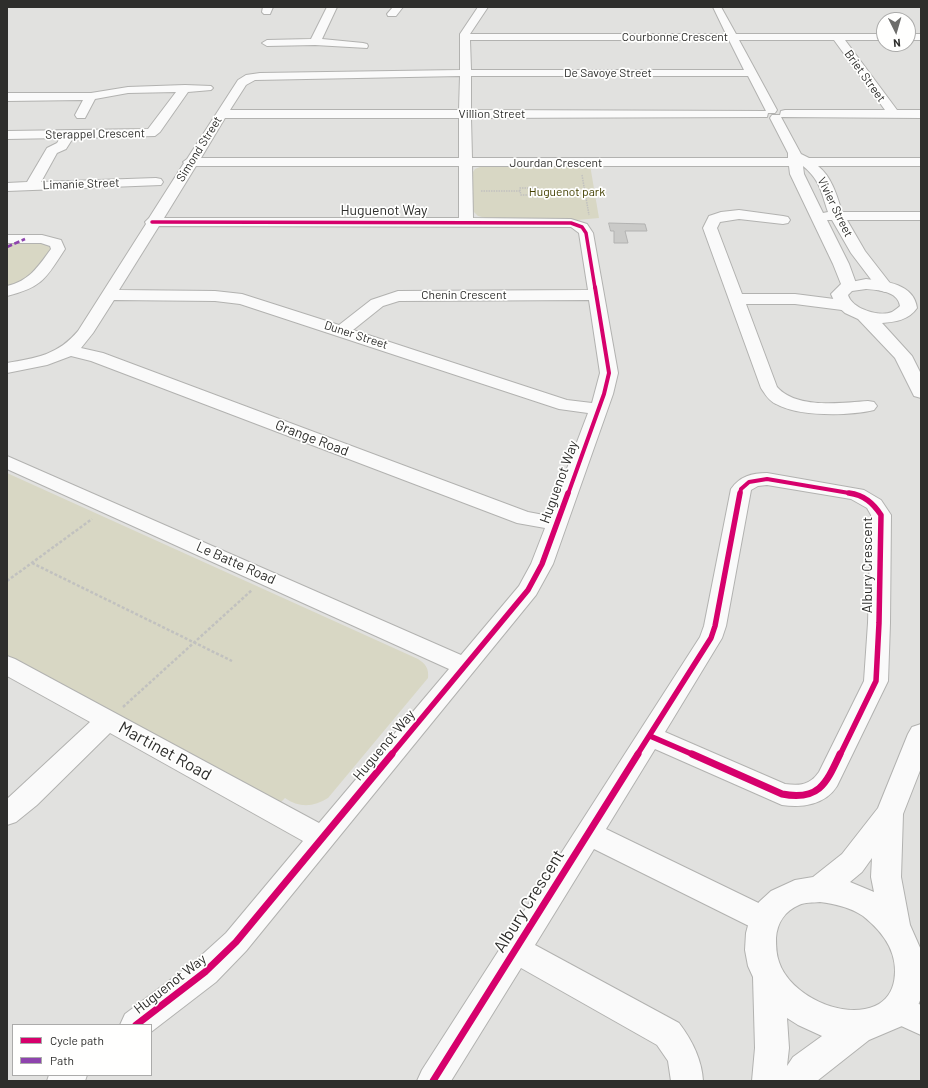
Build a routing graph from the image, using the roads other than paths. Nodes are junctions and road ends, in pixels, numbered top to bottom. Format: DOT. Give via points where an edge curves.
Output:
graph roads {
  1 [pos="332,7"];
  2 [pos="483,7"];
  3 [pos="716,7"];
  4 [pos="372,36"];
  5 [pos="466,37"];
  6 [pos="732,37"];
  7 [pos="837,37"];
  8 [pos="876,37"];
  9 [pos="266,42"];
  10 [pos="315,42"];
  11 [pos="363,46"];
  12 [pos="353,58"];
  13 [pos="466,73"];
  14 [pos="751,73"];
  15 [pos="185,88"];
  16 [pos="207,88"];
  17 [pos="91,96"];
  18 [pos="7,98"];
  19 [pos="221,114"];
  20 [pos="466,114"];
  21 [pos="774,114"];
  22 [pos="894,114"];
  23 [pos="921,114"];
  24 [pos="81,115"];
  25 [pos="54,134"];
  26 [pos="69,134"];
  27 [pos="7,135"];
  28 [pos="52,151"];
  29 [pos="798,159"];
  30 [pos="190,162"];
  31 [pos="921,162"];
  32 [pos="466,163"];
  33 [pos="156,182"];
  34 [pos="7,186"];
  35 [pos="32,186"];
  36 [pos="817,216"];
  37 [pos="837,216"];
  38 [pos="921,216"];
  39 [pos="783,220"];
  40 [pos="152,222"];
  41 [pos="466,222"];
  42 [pos="7,240"];
  43 [pos="887,288"];
  44 [pos="7,291"];
  45 [pos="921,292"];
  46 [pos="108,295"];
  47 [pos="596,295"];
  48 [pos="844,295"];
  49 [pos="736,299"];
  50 [pos="909,313"];
  51 [pos="864,316"];
  52 [pos="342,330"];
  53 [pos="69,350"];
  54 [pos="903,356"];
  55 [pos="7,368"];
  56 [pos="921,392"];
  57 [pos="868,406"];
  58 [pos="597,409"];
  59 [pos="7,462"];
  60 [pos="556,524"];
  61 [pos="7,665"];
  62 [pos="465,666"];
  63 [pos="108,720"];
  64 [pos="921,734"];
  65 [pos="650,736"];
  66 [pos="7,814"];
  67 [pos="889,814"];
  68 [pos="588,833"];
  69 [pos="322,838"];
  70 [pos="820,889"];
  71 [pos="763,919"];
  72 [pos="894,926"];
  73 [pos="515,949"];
  74 [pos="916,967"];
  75 [pos="769,976"];
  76 [pos="910,1015"];
  77 [pos="137,1024"];
  78 [pos="861,1026"];
  79 [pos="433,1081"];
  80 [pos="687,1081"];
  81 [pos="769,1081"];
  82 [pos="797,1081"];
  1 -- 10 [label="street"];
  2 -- 5 [label="street"];
  3 -- 6 [label="street, Vivier Street"];
  4 -- 11 [label="street"];
  5 -- 6 [label="street, Courbonne Crescent"];
  5 -- 13 [label="street"];
  6 -- 7 [label="street, Courbonne Crescent"];
  6 -- 14 [label="street, Vivier Street"];
  7 -- 8 [label="street, Courbonne Crescent"];
  7 -- 22 [label="street, Briet Street"];
  9 -- 10 [label="street"];
  10 -- 11 [label="street"];
  11 -- 12 [label="street"];
  13 -- 14 [label="street, De Savoye Street"];
  13 -- 19 [label="street, Simond Street" via="253,76 242,80"];
  13 -- 20 [label="street"];
  14 -- 21 [label="street, Vivier Street"];
  15 -- 16 [label="street"];
  15 -- 17 [label="street" via="128,90"];
  15 -- 26 [label="street, Sterappel Crescent" via="154,132"];
  17 -- 18 [label="street"];
  17 -- 24 [label="street"];
  19 -- 20 [label="street, Villion Street"];
  19 -- 30 [label="street, Simond Street"];
  20 -- 21 [label="street, Villion Street"];
  20 -- 32 [label="street"];
  21 -- 22 [label="street"];
  21 -- 29 [label="street, Vivier Street"];
  22 -- 23 [label="street"];
  25 -- 26 [label="street, Sterappel Crescent"];
  25 -- 27 [label="street, Sterappel Crescent"];
  25 -- 28 [label="street" via="47,147"];
  26 -- 28 [label="street" via="62,146"];
  28 -- 35 [label="street"];
  29 -- 31 [label="street, Jourdan Crescent"];
  29 -- 32 [label="street, Jourdan Crescent"];
  29 -- 36 [label="street, Vivier Street" via="797,174"];
  29 -- 37 [label="street, Vivier Street" via="819,173"];
  30 -- 32 [label="street, Jourdan Crescent"];
  30 -- 40 [label="street, Simond Street"];
  32 -- 41 [label="street"];
  33 -- 35 [label="street, Limanie Street"];
  34 -- 35 [label="street, Limanie Street"];
  36 -- 37 [label="street"];
  36 -- 48 [label="street, Vivier Street" via="841,264"];
  37 -- 38 [label="street"];
  37 -- 43 [label="street, Vivier Street" via="858,253"];
  39 -- 49 [label="street" via="758,216 723,216 714,219 710,224"];
  40 -- 41 [label="street, Huguenot Way"];
  40 -- 46 [label="street, Simond Street"];
  41 -- 47 [label="street, Huguenot Way" via="578,225 585,229"];
  42 -- 44 [label="street" via="48,240 56,243 58,248 33,283"];
  43 -- 45 [label="street"];
  43 -- 48 [label="street" via="866,284"];
  43 -- 50 [label="street" via="902,295 909,303"];
  46 -- 52 [label="street, Duner Street" via="234,297"];
  46 -- 53 [label="street, Simond Street" via="85,333"];
  47 -- 52 [label="street, Chenin Crescent" via="398,296 377,303"];
  47 -- 58 [label="street, Huguenot Way" via="609,373"];
  48 -- 49 [label="street" via="795,299"];
  48 -- 51 [label="street" via="851,311"];
  49 -- 57 [label="street" via="767,384 782,401 837,409"];
  50 -- 51 [label="street" via="883,318"];
  50 -- 54 [label="street"];
  51 -- 54 [label="street"];
  52 -- 58 [label="street, Duner Street" via="566,405"];
  53 -- 55 [label="street, Simond Street" via="42,361"];
  53 -- 60 [label="street, Grange Road" via="97,357 524,518"];
  54 -- 56 [label="street"];
  58 -- 60 [label="street, Huguenot Way"];
  59 -- 62 [label="street, Le Batte Road"];
  60 -- 62 [label="street, Huguenot Way" via="542,564 528,590"];
  61 -- 63 [label="street, Martinet Road"];
  62 -- 69 [label="street, Huguenot Way"];
  63 -- 66 [label="street"];
  63 -- 69 [label="street, Martinet Road"];
  64 -- 67 [label="street"];
  65 -- 65 [label="street, Albury Crescent" via="714,631 743,486 755,479 767,479 850,493 864,497 876,506 881,515 876,681 822,789 798,797 782,794"];
  65 -- 68 [label="street, Albury Crescent"];
  67 -- 70 [label="street" via="852,863"];
  67 -- 72 [label="street" via="886,877"];
  68 -- 71 [label="street"];
  68 -- 73 [label="street, Albury Crescent"];
  69 -- 77 [label="street, Huguenot Way" via="218,961"];
  70 -- 71 [label="street" via="801,891 785,897 771,908"];
  70 -- 72 [label="street" via="840,892 860,900 879,911"];
  71 -- 75 [label="street" via="760,939 762,958"];
  72 -- 74 [label="street" via="906,944"];
  73 -- 79 [label="street, Albury Crescent"];
  73 -- 80 [label="street, Albury Crescent" via="668,1034 680,1051"];
  74 -- 76 [label="street" via="907,998"];
  75 -- 78 [label="street" via="782,993 799,1008 839,1025"];
  75 -- 81 [label="street" via="772,1048"];
  76 -- 78 [label="street"];
  78 -- 82 [label="street" via="805,1069"];
}
